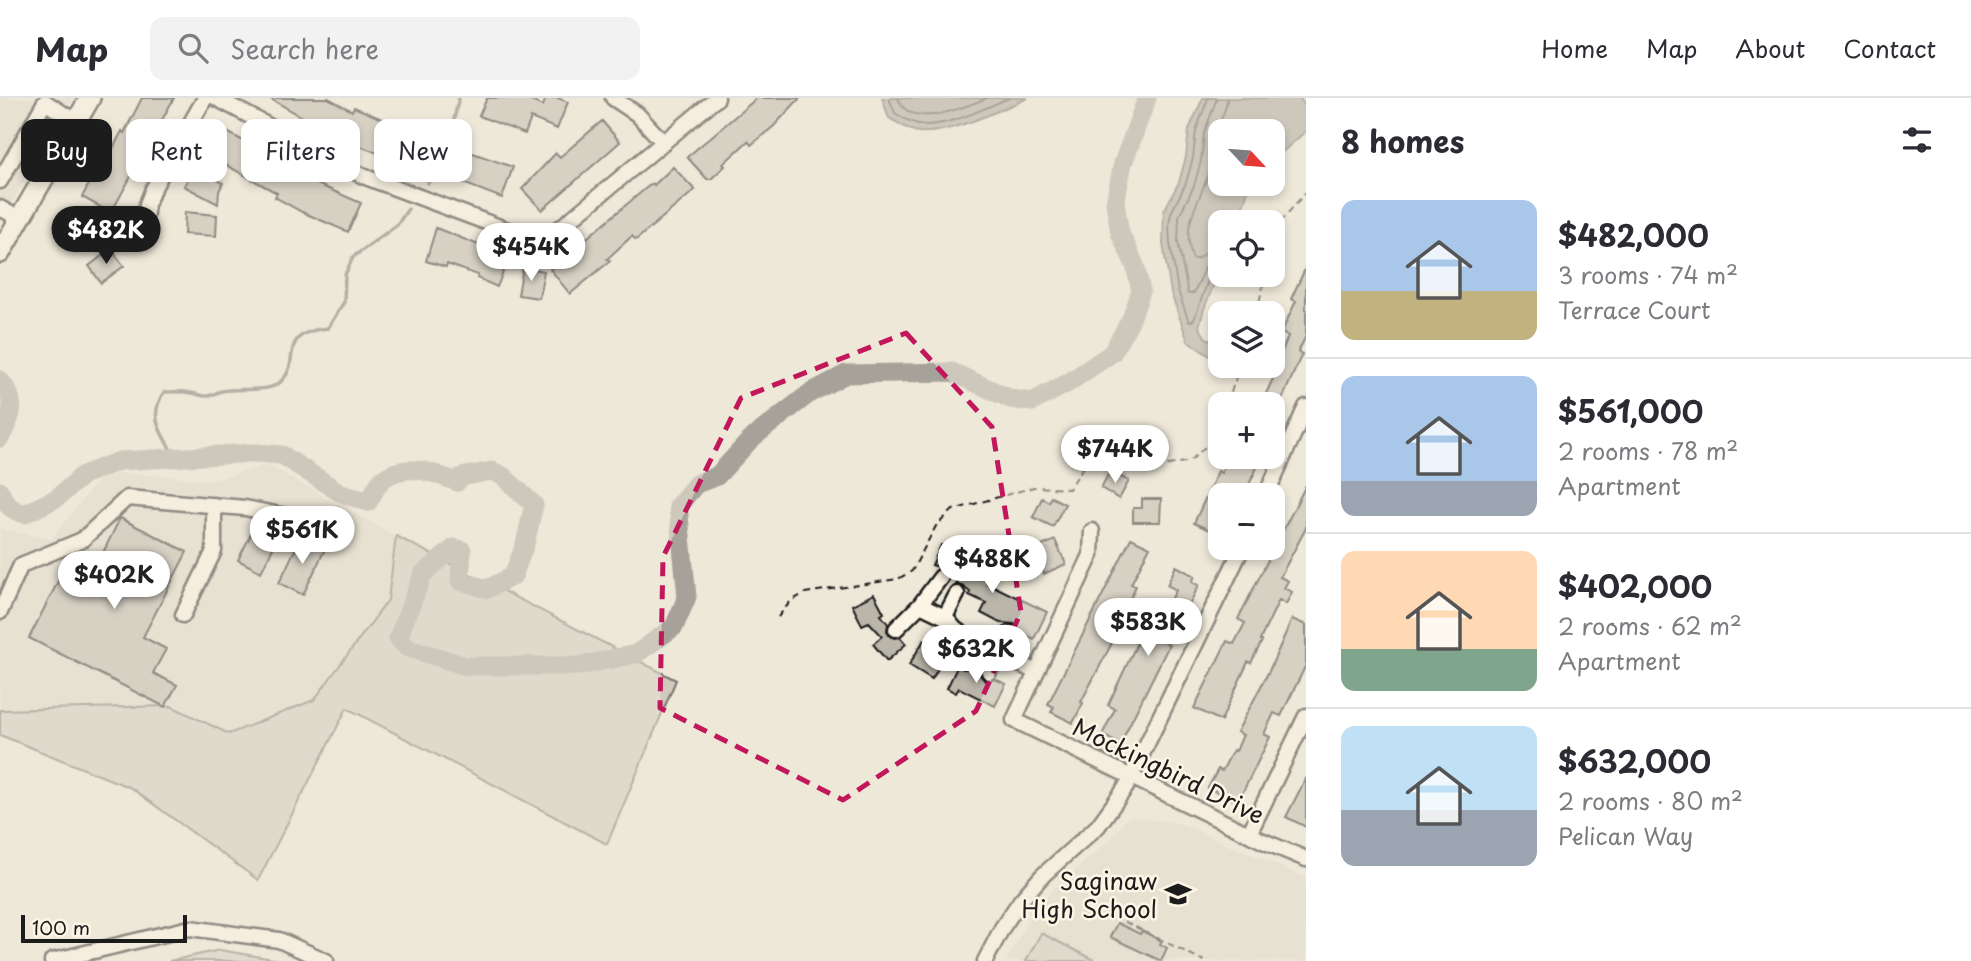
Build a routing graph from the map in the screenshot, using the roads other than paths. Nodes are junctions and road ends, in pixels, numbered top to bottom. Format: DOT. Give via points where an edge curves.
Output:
graph roads {
  1 [pos="90,98"];
  2 [pos="205,98"];
  3 [pos="216,98"];
  4 [pos="613,98"];
  5 [pos="717,98"];
  6 [pos="44,99"];
  7 [pos="72,119"];
  8 [pos="78,119"];
  9 [pos="664,143"];
  10 [pos="0,181"];
  11 [pos="40,182"];
  12 [pos="0,208"];
  13 [pos="18,218"];
  14 [pos="144,228"];
  15 [pos="0,253"];
  16 [pos="1306,407"];
  17 [pos="1271,483"];
  18 [pos="215,505"];
  19 [pos="321,531"];
  20 [pos="1092,531"];
  21 [pos="1236,560"];
  22 [pos="941,578"];
  23 [pos="957,594"];
  24 [pos="920,605"];
  25 [pos="0,612"];
  26 [pos="183,615"];
  27 [pos="945,617"];
  28 [pos="896,629"];
  29 [pos="955,629"];
  30 [pos="1010,633"];
  31 [pos="974,642"];
  32 [pos="947,644"];
  33 [pos="998,654"];
  34 [pos="966,660"];
  35 [pos="989,672"];
  36 [pos="1036,672"];
  37 [pos="1306,716"];
  38 [pos="1131,777"];
  39 [pos="1249,834"];
  40 [pos="1306,859"];
  41 [pos="52,961"];
  42 [pos="326,961"];
  43 [pos="985,961"];
  1 -- 8 [label="main road"];
  2 -- 14 [label="street" via="153,189"];
  3 -- 9 [label="street" via="363,176 526,237 543,237 559,229"];
  4 -- 9 [label="street" via="637,114"];
  5 -- 9 [label="street"];
  6 -- 7 [label="street"];
  6 -- 10 [label="street"];
  11 -- 13 [label="main road"];
  12 -- 13 [label="street"];
  13 -- 15 [label="main road"];
  16 -- 17 [label="street"];
  18 -- 19 [label="street" via="291,517"];
  18 -- 25 [label="street" via="127,498 82,540 21,565"];
  18 -- 26 [label="street" via="214,551"];
  20 -- 36 [label="street" via="1091,555"];
  21 -- 38 [label="street"];
  22 -- 24 [label="street"];
  23 -- 27 [label="street"];
  24 -- 27 [label="street"];
  24 -- 28 [label="street"];
  27 -- 29 [label="street"];
  29 -- 31 [label="street"];
  29 -- 32 [label="street"];
  30 -- 33 [label="street"];
  31 -- 33 [label="street"];
  31 -- 34 [label="street"];
  33 -- 35 [label="street"];
  33 -- 36 [label="street"];
  36 -- 38 [label="street, Mockingbird Drive" via="1014,720"];
  37 -- 39 [label="street"];
  38 -- 39 [label="street, Mockingbird Drive"];
  38 -- 43 [label="street" via="1098,825 1021,900"];
  39 -- 40 [label="street, Mockingbird Drive"];
  41 -- 42 [label="street" via="190,928 279,940"];
}
